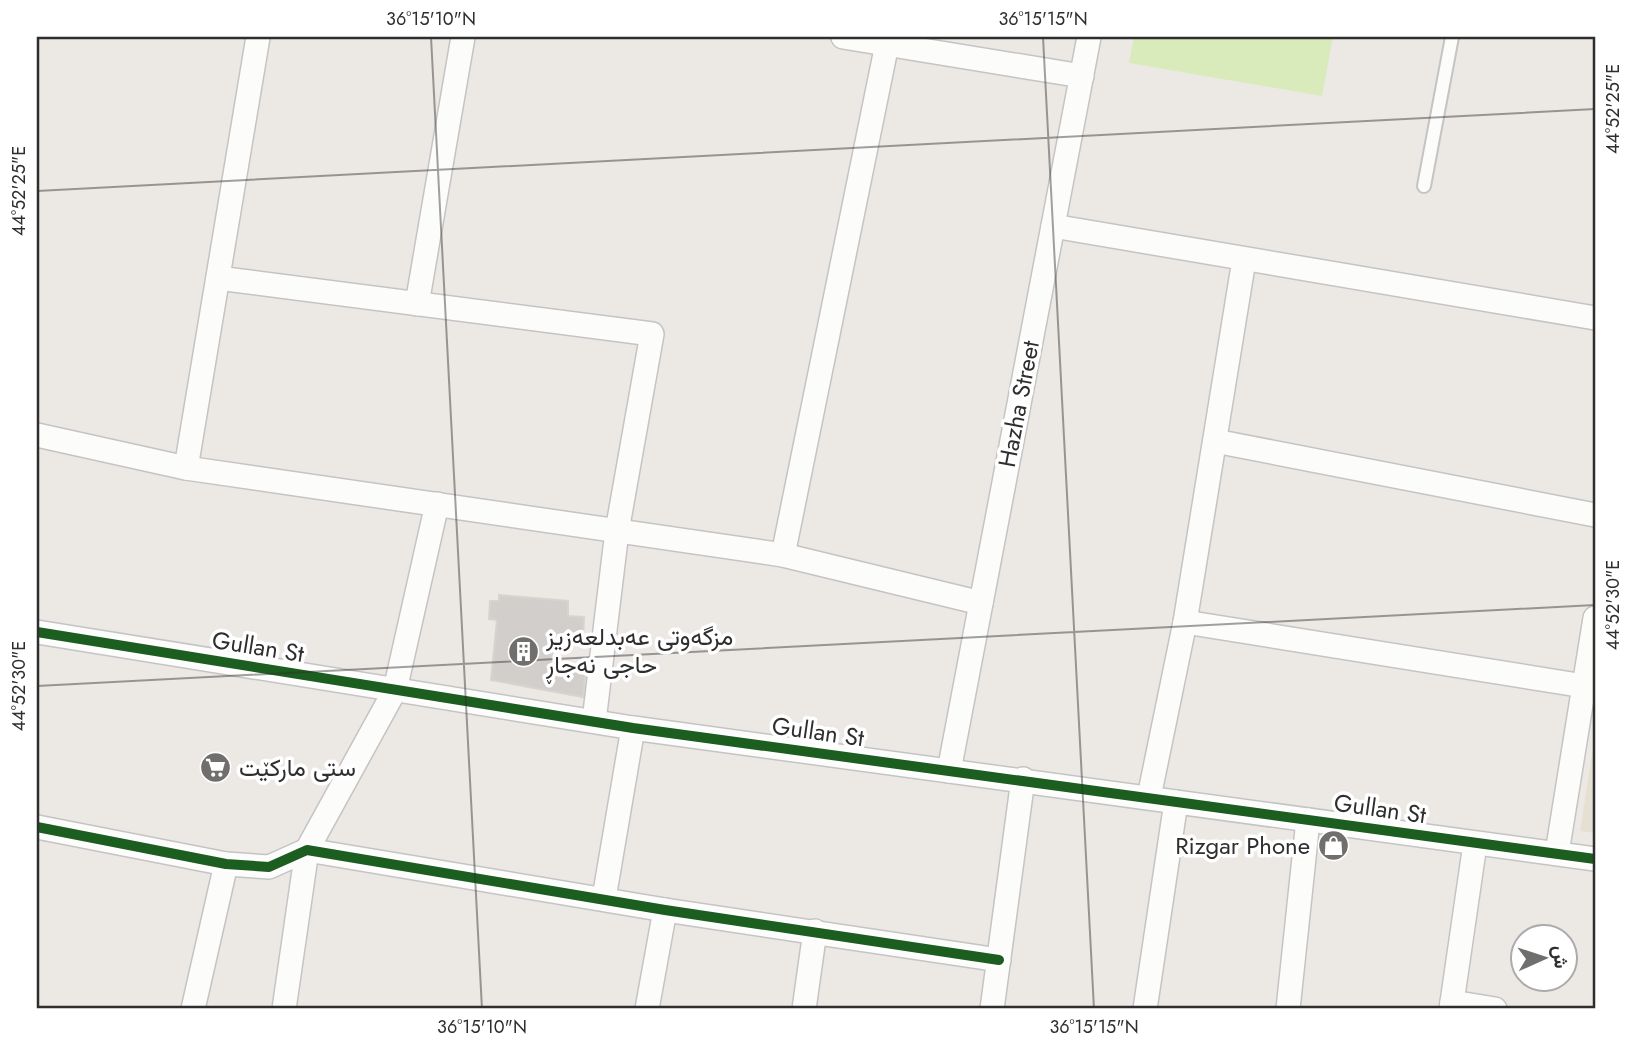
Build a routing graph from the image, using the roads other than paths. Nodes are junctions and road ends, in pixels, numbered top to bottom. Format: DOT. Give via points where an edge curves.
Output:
graph roads {
  1 [pos="258,37"];
  2 [pos="463,37"];
  3 [pos="843,37"];
  4 [pos="1090,37"];
  5 [pos="1452,37"];
  6 [pos="887,44"];
  7 [pos="1082,76"];
  8 [pos="1424,186"];
  9 [pos="1053,226"];
  10 [pos="1244,260"];
  11 [pos="218,278"];
  12 [pos="416,304"];
  13 [pos="1595,318"];
  14 [pos="37,435"];
  15 [pos="1215,441"];
  16 [pos="186,468"];
  17 [pos="437,504"];
  18 [pos="1595,515"];
  19 [pos="617,531"];
  20 [pos="783,555"];
  21 [pos="981,603"];
  22 [pos="1595,618"];
  23 [pos="1185,622"];
  24 [pos="37,632"];
  25 [pos="1584,686"];
  26 [pos="394,690"];
  27 [pos="594,721"];
  28 [pos="633,728"];
  29 [pos="949,771"];
  30 [pos="1023,779"];
  31 [pos="1149,797"];
  32 [pos="1176,802"];
  33 [pos="1308,820"];
  34 [pos="37,827"];
  35 [pos="1475,844"];
  36 [pos="307,850"];
  37 [pos="1557,853"];
  38 [pos="1595,859"];
  39 [pos="226,864"];
  40 [pos="604,898"];
  41 [pos="664,910"];
  42 [pos="815,931"];
  43 [pos="999,960"];
  44 [pos="1452,1006"];
  45 [pos="193,1009"];
  46 [pos="284,1009"];
  47 [pos="647,1009"];
  48 [pos="804,1009"];
  49 [pos="992,1009"];
  50 [pos="1145,1009"];
  51 [pos="1288,1009"];
  52 [pos="1495,1009"];
  1 -- 11 [label="street"];
  2 -- 12 [label="street"];
  3 -- 6 [label="street"];
  4 -- 7 [label="street, Hazha Street"];
  5 -- 8 [label="lane"];
  6 -- 7 [label="street"];
  6 -- 20 [label="street"];
  7 -- 9 [label="street, Hazha Street"];
  9 -- 10 [label="street"];
  9 -- 21 [label="street, Hazha Street"];
  10 -- 13 [label="street"];
  10 -- 15 [label="street"];
  11 -- 12 [label="street"];
  11 -- 16 [label="street"];
  12 -- 19 [label="street" via="652,334"];
  14 -- 16 [label="street"];
  15 -- 18 [label="street"];
  15 -- 23 [label="street"];
  16 -- 17 [label="street"];
  17 -- 19 [label="street"];
  17 -- 26 [label="street"];
  19 -- 20 [label="street"];
  19 -- 27 [label="street"];
  20 -- 21 [label="street"];
  21 -- 29 [label="street, Hazha Street"];
  22 -- 25 [label="street"];
  23 -- 25 [label="street"];
  23 -- 31 [label="street"];
  24 -- 26 [label="street, Gullan St"];
  25 -- 37 [label="street"];
  26 -- 27 [label="street, Gullan St"];
  26 -- 36 [label="street"];
  27 -- 28 [label="street, Gullan St"];
  28 -- 29 [label="street, Gullan St"];
  28 -- 40 [label="street"];
  29 -- 30 [label="street, Gullan St"];
  30 -- 31 [label="street, Gullan St"];
  30 -- 43 [label="street"];
  31 -- 32 [label="street, Gullan St"];
  32 -- 33 [label="street, Gullan St"];
  32 -- 50 [label="street"];
  33 -- 35 [label="street, Gullan St"];
  33 -- 51 [label="street"];
  34 -- 39 [label="street"];
  35 -- 37 [label="street, Gullan St"];
  35 -- 44 [label="street"];
  36 -- 39 [label="street" via="270,867"];
  36 -- 40 [label="street"];
  36 -- 46 [label="street"];
  37 -- 38 [label="street, Gullan St"];
  39 -- 45 [label="street"];
  40 -- 41 [label="street"];
  41 -- 42 [label="street"];
  41 -- 47 [label="street"];
  42 -- 43 [label="street"];
  42 -- 48 [label="street"];
  43 -- 49 [label="street"];
  44 -- 52 [label="street"];
}
